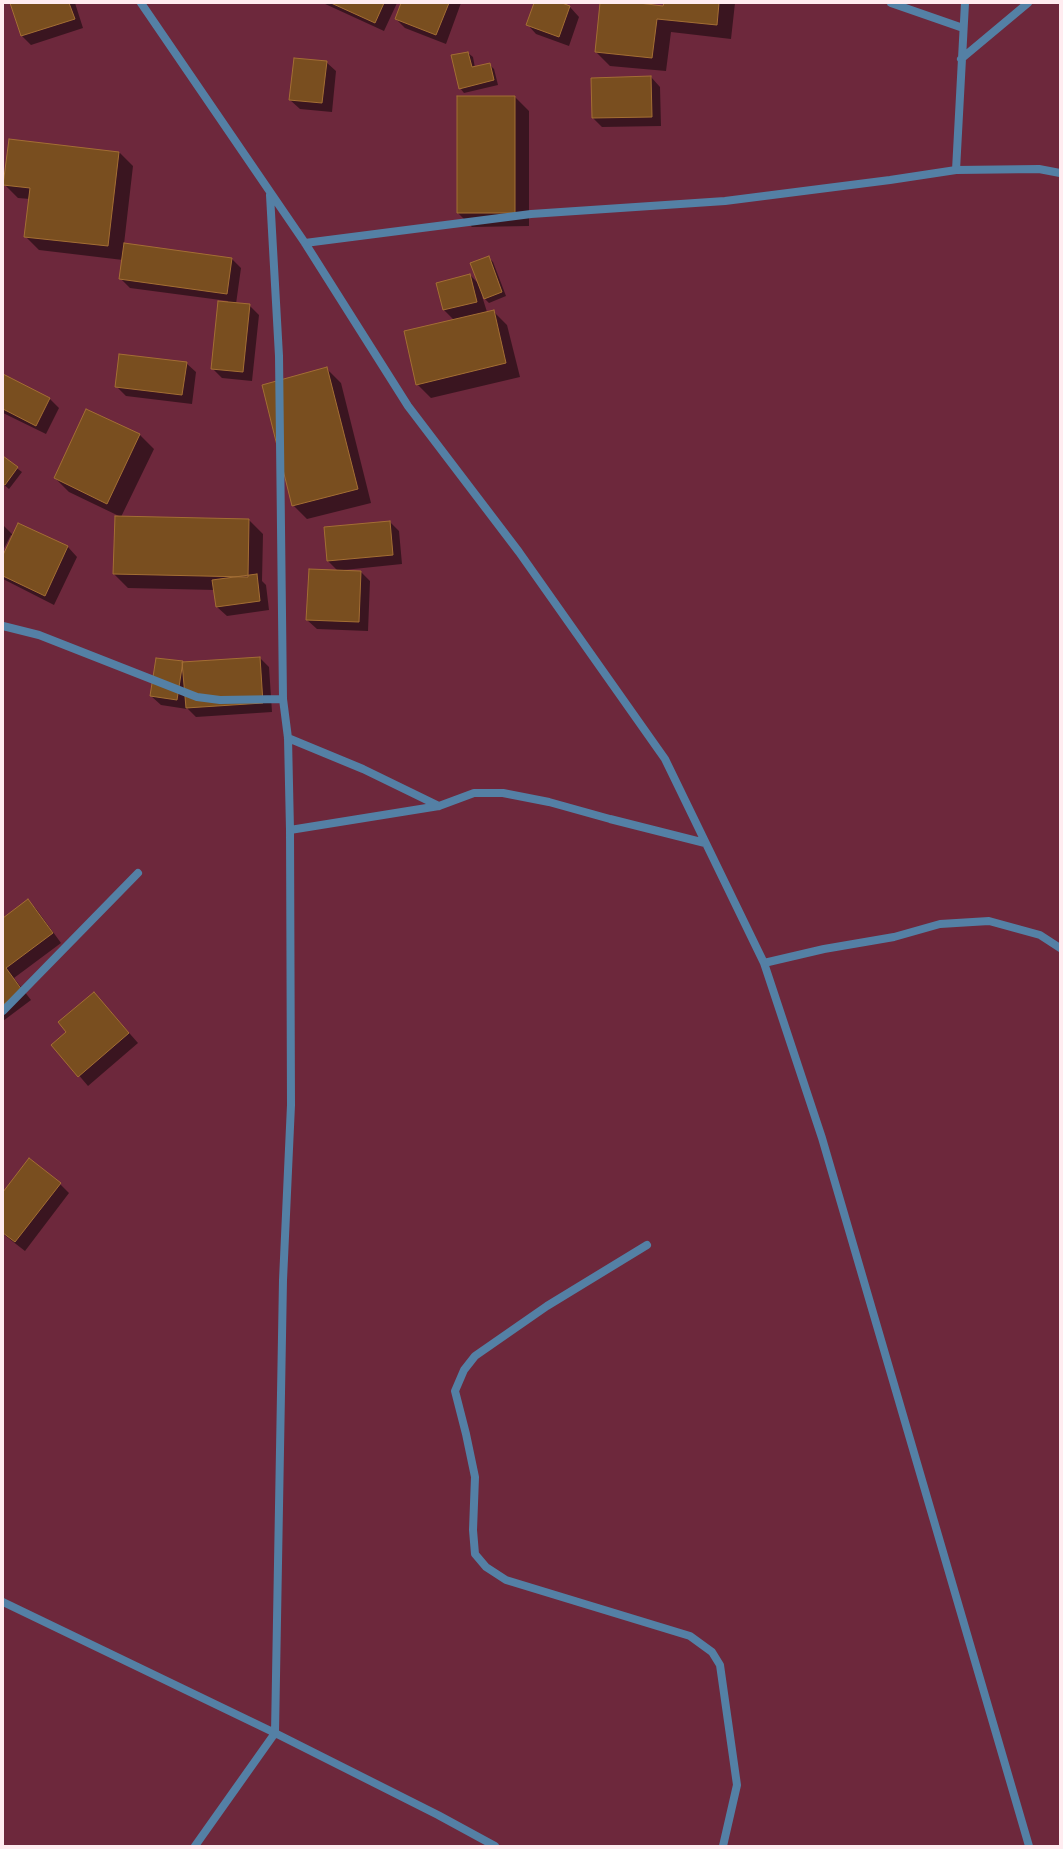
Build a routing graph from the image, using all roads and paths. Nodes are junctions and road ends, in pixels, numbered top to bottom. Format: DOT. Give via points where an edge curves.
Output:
graph roads {
  1 [pos="141,3"];
  2 [pos="891,3"];
  3 [pos="965,3"];
  4 [pos="1028,3"];
  5 [pos="963,28"];
  6 [pos="961,59"];
  7 [pos="956,170"];
  8 [pos="1060,173"];
  9 [pos="270,194"];
  10 [pos="305,243"];
  11 [pos="3,626"];
  12 [pos="282,699"];
  13 [pos="288,738"];
  14 [pos="439,806"];
  15 [pos="290,830"];
  16 [pos="705,843"];
  17 [pos="138,873"];
  18 [pos="1060,948"];
  19 [pos="764,963"];
  20 [pos="3,1011"];
  21 [pos="647,1245"];
  22 [pos="3,1602"];
  23 [pos="275,1733"];
  24 [pos="195,1846"];
  25 [pos="496,1846"];
  26 [pos="723,1846"];
  27 [pos="1029,1846"];
  1 -- 9 [label="street"];
  2 -- 5 [label="street"];
  3 -- 5 [label="street"];
  4 -- 6 [label="street"];
  5 -- 6 [label="street"];
  6 -- 7 [label="street"];
  7 -- 8 [label="street" via="1039,169"];
  7 -- 10 [label="street" via="725,201 531,214"];
  9 -- 10 [label="street"];
  9 -- 12 [label="street" via="279,356"];
  10 -- 16 [label="street" via="408,406 519,552 665,759"];
  11 -- 12 [label="street" via="39,635 197,697 220,700"];
  12 -- 13 [label="street"];
  13 -- 14 [label="street" via="363,769"];
  13 -- 15 [label="street"];
  14 -- 15 [label="street"];
  14 -- 16 [label="street" via="474,793 503,793 548,802"];
  15 -- 23 [label="street" via="291,1105 283,1280"];
  16 -- 19 [label="street"];
  17 -- 20 [label="street"];
  18 -- 19 [label="street" via="1040,935 989,921 940,924 894,937"];
  19 -- 27 [label="street" via="822,1138"];
  21 -- 26 [label="street" via="547,1306 475,1356 464,1370 455,1391 475,1477 472,1530 475,1554 486,1567 506,1580 690,1636 712,1652 720,1665 737,1785"];
  22 -- 23 [label="street"];
  23 -- 24 [label="street"];
  23 -- 25 [label="street"];
}
